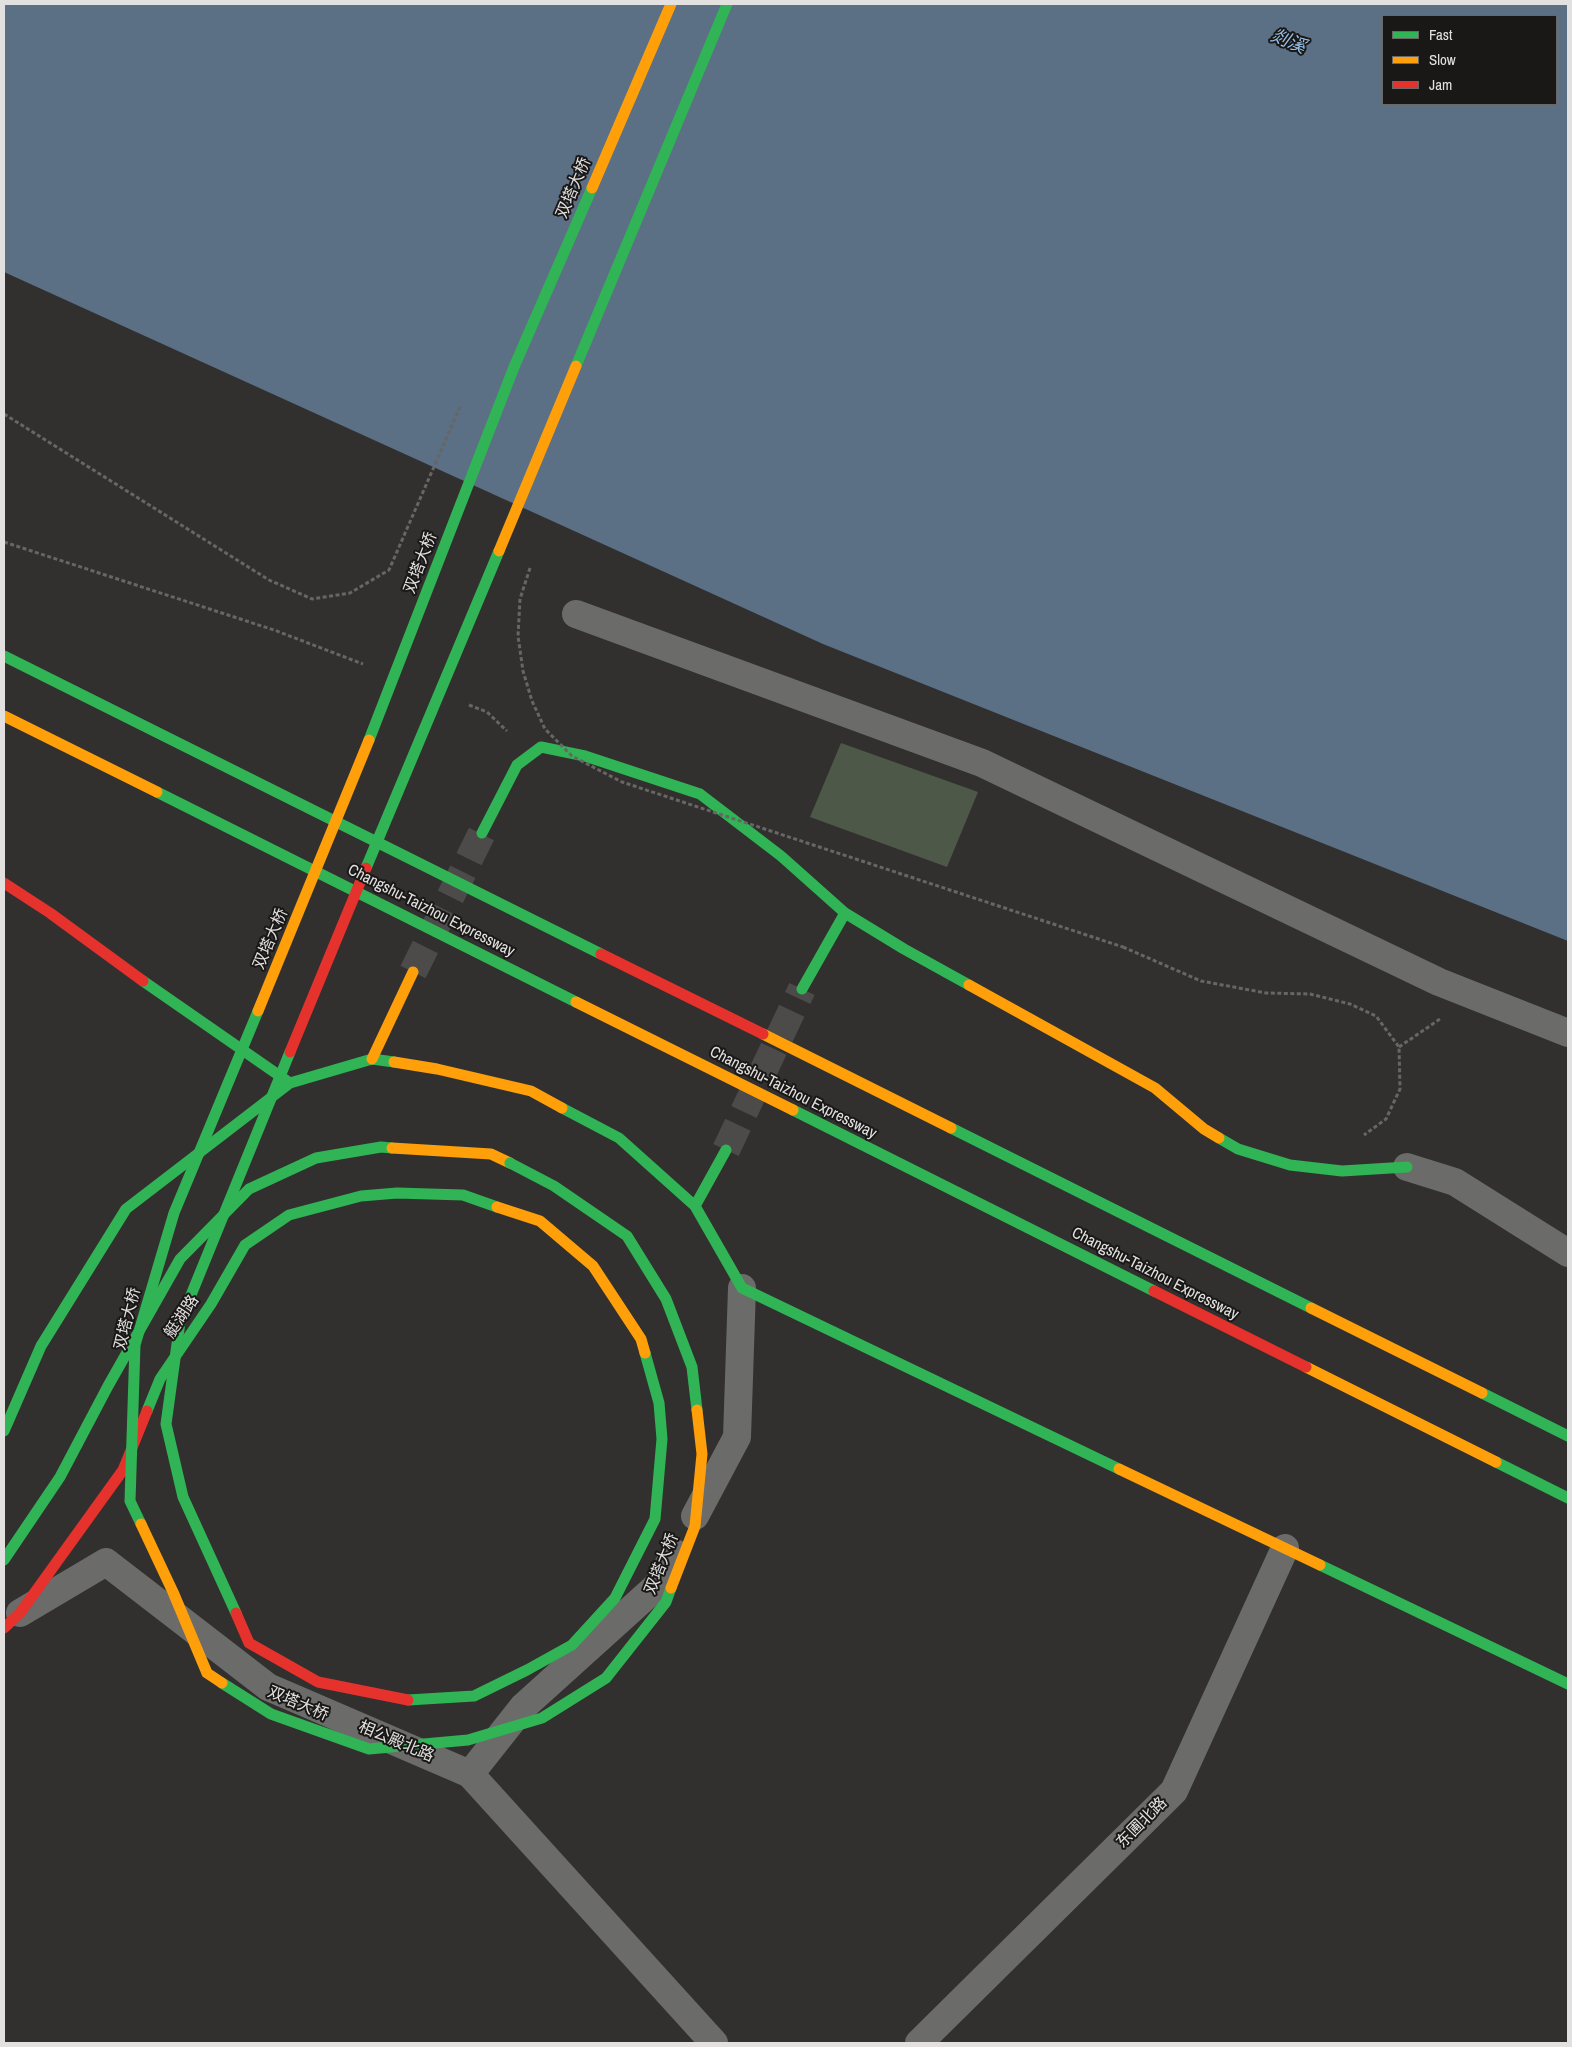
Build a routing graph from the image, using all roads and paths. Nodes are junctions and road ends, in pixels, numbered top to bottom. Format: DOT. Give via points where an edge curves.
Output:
graph roads {
  1 [pos="671,4"];
  2 [pos="727,4"];
  3 [pos="462,402"];
  4 [pos="4,414"];
  5 [pos="4,542"];
  6 [pos="531,566"];
  7 [pos="576,614"];
  8 [pos="4,656"];
  9 [pos="369,667"];
  10 [pos="469,705"];
  11 [pos="4,716"];
  12 [pos="517,765"];
  13 [pos="482,833"];
  14 [pos="4,883"];
  15 [pos="845,912"];
  16 [pos="413,972"];
  17 [pos="802,989"];
  18 [pos="1474,996"];
  19 [pos="1568,1034"];
  20 [pos="1399,1047"];
  21 [pos="372,1059"];
  22 [pos="290,1083"];
  23 [pos="1361,1137"];
  24 [pos="726,1150"];
  25 [pos="510,1164"];
  26 [pos="1407,1167"];
  27 [pos="695,1206"];
  28 [pos="497,1207"];
  29 [pos="1568,1253"];
  30 [pos="742,1288"];
  31 [pos="4,1431"];
  32 [pos="1568,1436"];
  33 [pos="1568,1498"];
  34 [pos="1285,1548"];
  35 [pos="4,1560"];
  36 [pos="12,1621"];
  37 [pos="1568,1684"];
  38 [pos="470,1774"];
  39 [pos="714,2043"];
  40 [pos="919,2043"];
  1 -- 25 [label="main road, 双塔大桥, bridge" via="514,368 338,819 174,1213 135,1345 130,1500 207,1673 271,1714 369,1749 468,1740 542,1718 606,1678 666,1602 695,1526 702,1454 692,1367 666,1298 627,1236 554,1186"];
  2 -- 28 [label="main road, 双塔大桥, bridge" via="180,1322 166,1424 183,1497 249,1643 318,1682 407,1700 474,1696 483,1692 572,1645 614,1598 655,1519 662,1439 659,1403 641,1339 594,1266 540,1220"];
  3 -- 4 [label="path" via="389,570 350,593 312,599 269,580"];
  5 -- 9 [label="path" via="274,630"];
  6 -- 20 [label="path, bridge" via="520,599 518,636 523,671 545,729 572,756 622,782 1123,947 1201,981 1266,993 1310,994 1350,1004 1376,1016"];
  7 -- 18 [label="street" via="982,763 1438,982"];
  8 -- 32 [label="main road"];
  10 -- 12 [label="path" via="487,712 508,732"];
  11 -- 33 [label="main road, Changshu-Taizhou Expressway"];
  12 -- 13 [label="main road"];
  12 -- 15 [label="main road" via="541,747 585,756 700,794 781,856"];
  14 -- 22 [label="main road"];
  15 -- 17 [label="main road"];
  15 -- 26 [label="main road" via="904,949 1155,1088 1204,1130 1238,1148 1290,1165 1342,1171"];
  16 -- 21 [label="main road"];
  18 -- 19 [label="street"];
  18 -- 20 [label="path"];
  20 -- 23 [label="path" via="1400,1089 1386,1119"];
  21 -- 22 [label="main road"];
  21 -- 27 [label="main road" via="437,1068 531,1091 619,1138"];
  22 -- 31 [label="main road" via="126,1209 42,1346"];
  24 -- 27 [label="main road"];
  25 -- 35 [label="main road, 艇湖路" via="491,1154 381,1147 316,1158 248,1188 180,1259 60,1477"];
  26 -- 29 [label="street" via="1455,1182"];
  27 -- 30 [label="main road"];
  28 -- 36 [label="main road, 艇湖路" via="463,1195 361,1196 289,1215 245,1245 211,1304 160,1379 123,1470"];
  30 -- 34 [label="main road"];
  30 -- 38 [label="street" via="737,1437 657,1586 523,1706"];
  34 -- 37 [label="main road"];
  34 -- 40 [label="street, 东圃北路" via="1174,1791"];
  36 -- 38 [label="street, 相公殿北路" via="106,1562 268,1687"];
  38 -- 39 [label="street, 相公殿北路"];
}
